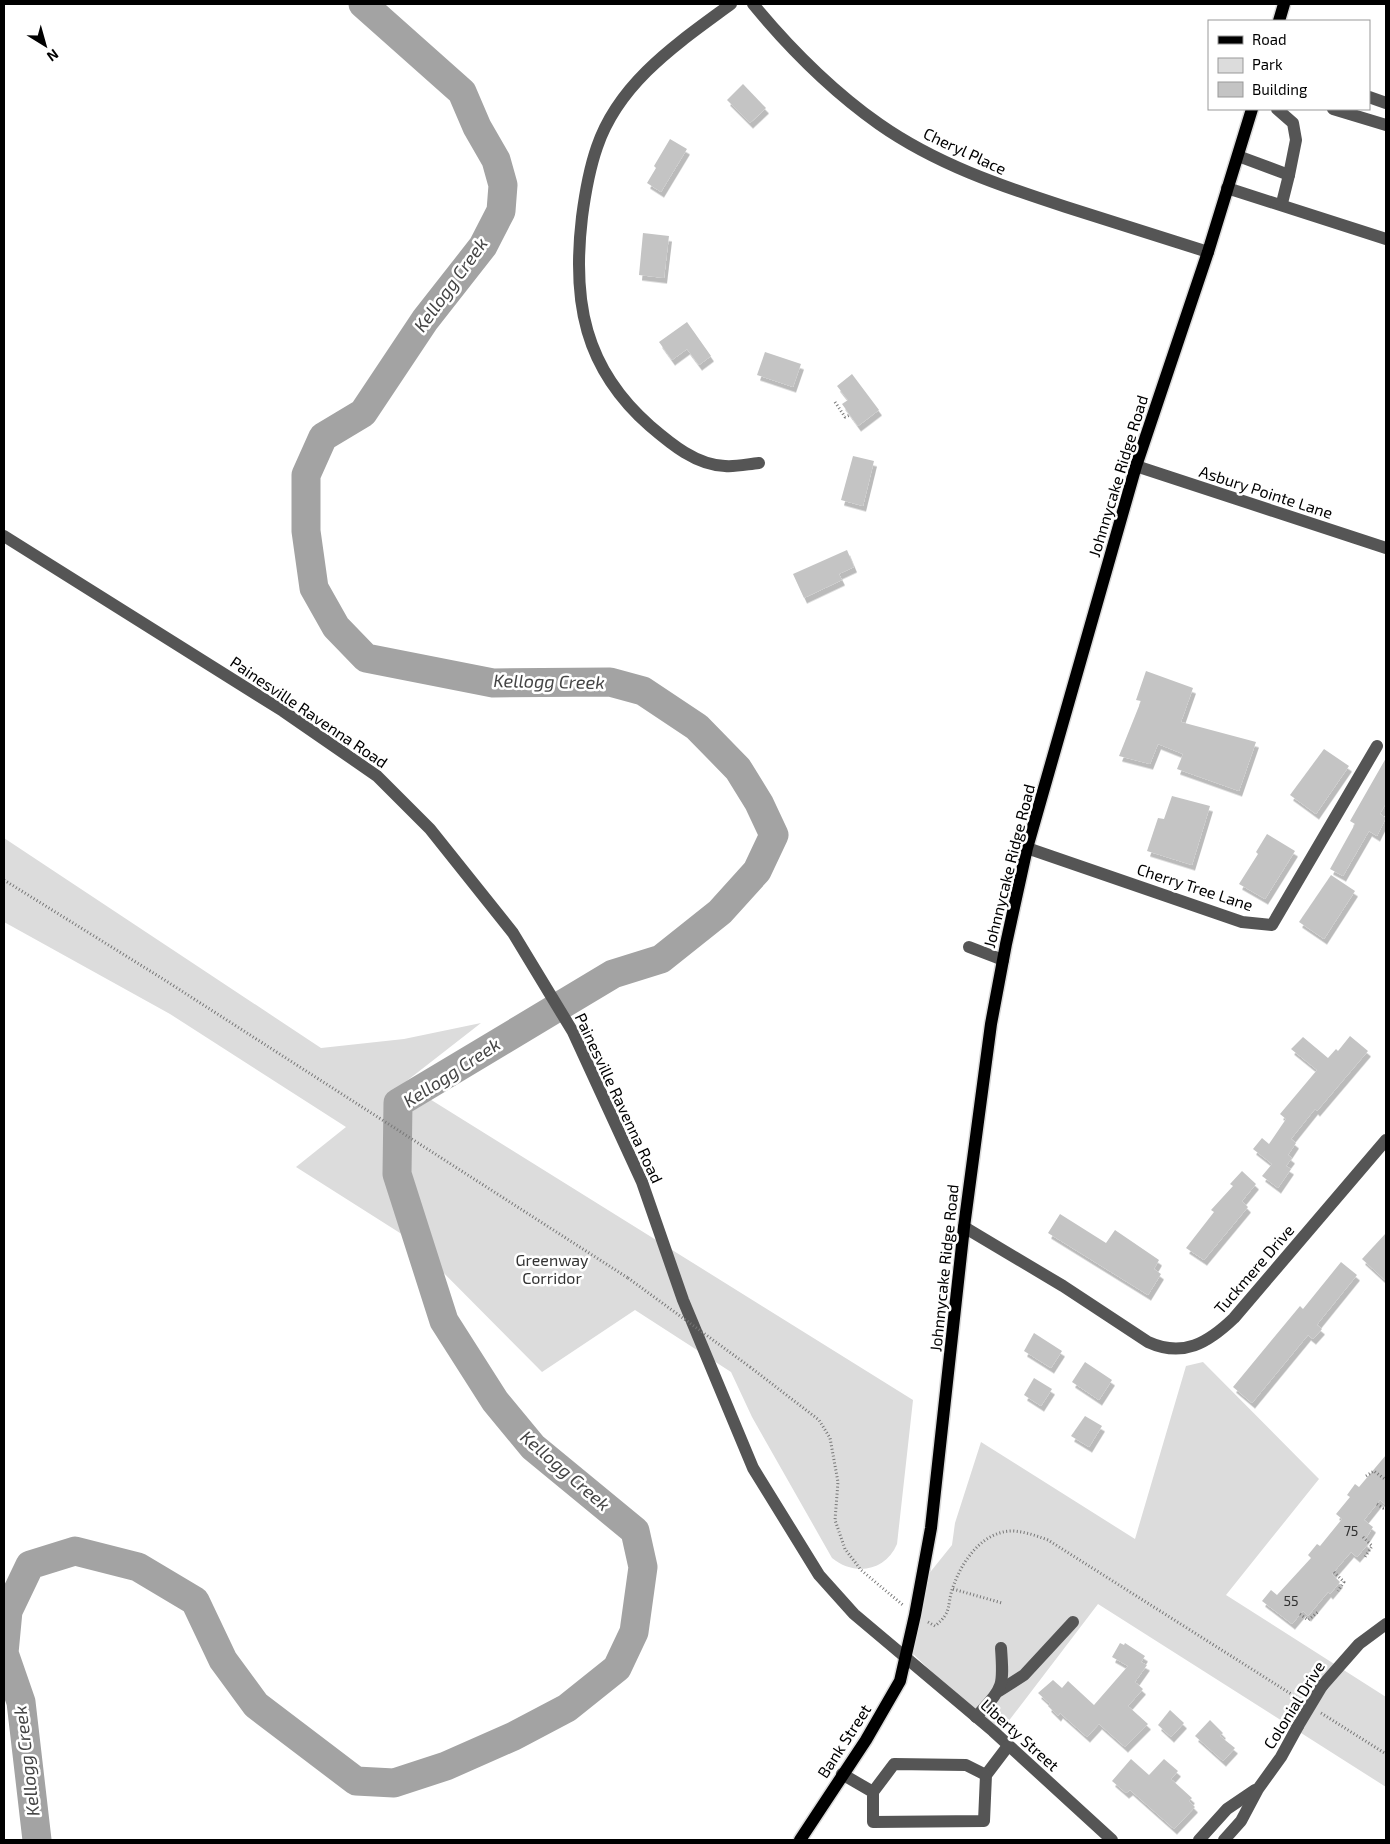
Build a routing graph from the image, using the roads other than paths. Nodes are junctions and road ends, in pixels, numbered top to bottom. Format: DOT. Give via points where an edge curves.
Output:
graph roads {
  1 [pos="731,4"];
  2 [pos="754,4"];
  3 [pos="1284,4"];
  4 [pos="1279,20"];
  5 [pos="1370,97"];
  6 [pos="1386,103"];
  7 [pos="1252,110"];
  8 [pos="1278,110"];
  9 [pos="1336,110"];
  10 [pos="1386,126"];
  11 [pos="1238,156"];
  12 [pos="1290,175"];
  13 [pos="1227,188"];
  14 [pos="1282,204"];
  15 [pos="1386,239"];
  16 [pos="1208,252"];
  17 [pos="759,463"];
  18 [pos="1136,466"];
  19 [pos="4,536"];
  20 [pos="1386,548"];
  21 [pos="1377,746"];
  22 [pos="1027,848"];
  23 [pos="969,947"];
  24 [pos="1003,960"];
  25 [pos="1386,1140"];
  26 [pos="964,1227"];
  27 [pos="1073,1622"];
  28 [pos="1386,1624"];
  29 [pos="1001,1648"];
  30 [pos="905,1655"];
  31 [pos="999,1691"];
  32 [pos="976,1717"];
  33 [pos="1008,1746"];
  34 [pos="842,1774"];
  35 [pos="986,1774"];
  36 [pos="1258,1789"];
  37 [pos="874,1792"];
  38 [pos="800,1840"];
  39 [pos="1112,1840"];
  40 [pos="1199,1840"];
  41 [pos="1224,1840"];
  1 -- 17 [label="street" via="663,54 641,75 606,127 597,147 586,192 578,264 579,297 598,359 616,390 643,419 682,451 702,461 725,466"];
  2 -- 16 [label="street, Cheryl Place" via="815,74 880,125 926,152 996,184"];
  3 -- 4 [label="main road"];
  5 -- 6 [label="street"];
  7 -- 11 [label="main road, Johnnycake Ridge Road"];
  8 -- 12 [label="street" via="1293,123 1296,140"];
  9 -- 10 [label="street"];
  11 -- 12 [label="street"];
  11 -- 13 [label="main road, Johnnycake Ridge Road"];
  12 -- 14 [label="street"];
  13 -- 14 [label="street"];
  13 -- 16 [label="main road, Johnnycake Ridge Road"];
  14 -- 15 [label="street"];
  16 -- 18 [label="main road, Johnnycake Ridge Road"];
  18 -- 20 [label="street, Asbury Pointe Lane"];
  18 -- 22 [label="main road, Johnnycake Ridge Road"];
  19 -- 30 [label="street, Painesville Ravenna Road" via="283,711 377,776 430,829 478,887 513,934 573,1032 642,1182 683,1300 753,1468 819,1575 854,1614"];
  21 -- 22 [label="street, Cherry Tree Lane" via="1272,925 1242,922"];
  22 -- 24 [label="main road, Johnnycake Ridge Road"];
  23 -- 24 [label="street"];
  24 -- 26 [label="main road, Johnnycake Ridge Road" via="991,1024"];
  25 -- 26 [label="street, Tuckmere Drive" via="1234,1318 1198,1345 1178,1350 1162,1349 1148,1342"];
  26 -- 30 [label="main road, Johnnycake Ridge Road" via="939,1466 929,1538"];
  27 -- 31 [label="street" via="1024,1675"];
  28 -- 36 [label="street, Colonial Drive, bridge" via="1359,1644 1322,1686 1281,1758"];
  29 -- 31 [label="street" via="1003,1677"];
  30 -- 32 [label="street, Liberty Street"];
  30 -- 34 [label="main road, Bank Street" via="900,1681"];
  31 -- 32 [label="street"];
  32 -- 33 [label="street, Liberty Street"];
  33 -- 35 [label="street"];
  33 -- 39 [label="street, Liberty Street"];
  34 -- 37 [label="street"];
  34 -- 38 [label="main road, Bank Street"];
  35 -- 37 [label="street" via="966,1765 894,1764"];
  35 -- 37 [label="street" via="984,1821 873,1822"];
  36 -- 40 [label="street, Colonial Drive" via="1227,1809"];
  36 -- 41 [label="street, Colonial Drive" via="1241,1821"];
}
